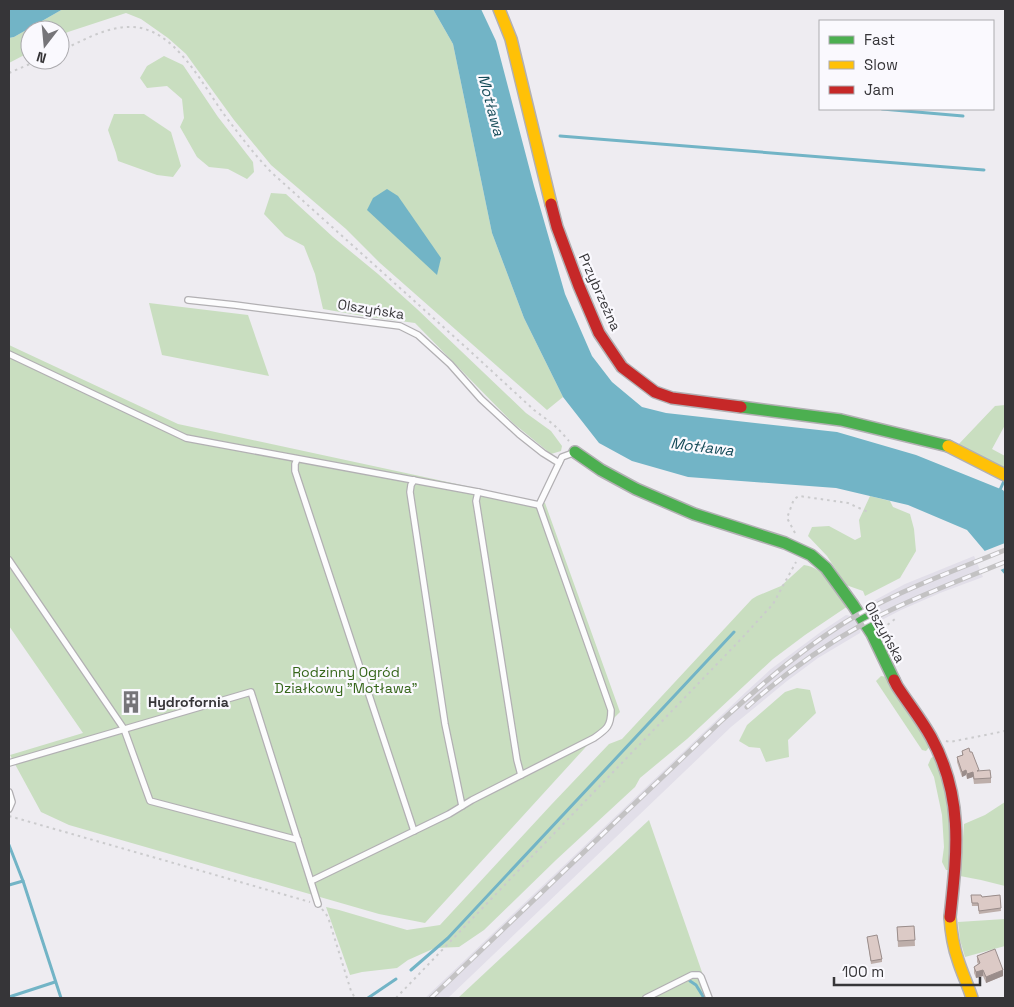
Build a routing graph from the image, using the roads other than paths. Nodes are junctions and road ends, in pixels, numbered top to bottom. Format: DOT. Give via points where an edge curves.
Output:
graph roads {
  1 [pos="499,9"];
  2 [pos="188,300"];
  3 [pos="9,354"];
  4 [pos="575,452"];
  5 [pos="297,459"];
  6 [pos="559,463"];
  7 [pos="1005,475"];
  8 [pos="414,480"];
  9 [pos="478,492"];
  10 [pos="539,504"];
  11 [pos="9,560"];
  12 [pos="124,729"];
  13 [pos="9,763"];
  14 [pos="521,776"];
  15 [pos="9,792"];
  16 [pos="462,806"];
  17 [pos="9,809"];
  18 [pos="414,831"];
  19 [pos="298,840"];
  20 [pos="311,881"];
  21 [pos="318,904"];
  22 [pos="646,998"];
  23 [pos="709,998"];
  24 [pos="972,998"];
  1 -- 7 [label="street, Przybrzeżna" via="511,39 557,227 599,333 622,367 655,392 672,398 841,420 949,446"];
  2 -- 6 [label="lane, Olszyńska" via="400,326 418,335 519,434"];
  3 -- 5 [label="lane" via="186,438"];
  4 -- 6 [label="lane" via="562,457"];
  4 -- 24 [label="street, Olszyńska" via="644,493 811,555 826,568 853,605 872,634 897,686 931,737 948,776 956,825 951,936"];
  5 -- 8 [label="lane"];
  5 -- 18 [label="lane" via="295,471"];
  6 -- 10 [label="lane"];
  8 -- 9 [label="lane"];
  8 -- 16 [label="lane" via="410,492 445,724"];
  9 -- 10 [label="lane"];
  9 -- 14 [label="lane" via="476,501"];
  10 -- 14 [label="lane" via="611,710 611,721 607,730 594,738"];
  11 -- 12 [label="lane"];
  12 -- 13 [label="lane"];
  12 -- 19 [label="lane" via="150,801"];
  12 -- 19 [label="lane" via="251,692"];
  14 -- 16 [label="lane"];
  15 -- 17 [label="lane" via="12,802"];
  16 -- 18 [label="lane"];
  18 -- 20 [label="lane"];
  19 -- 20 [label="lane"];
  20 -- 21 [label="lane"];
  22 -- 23 [label="lane" via="696,975 701,977"];
}
